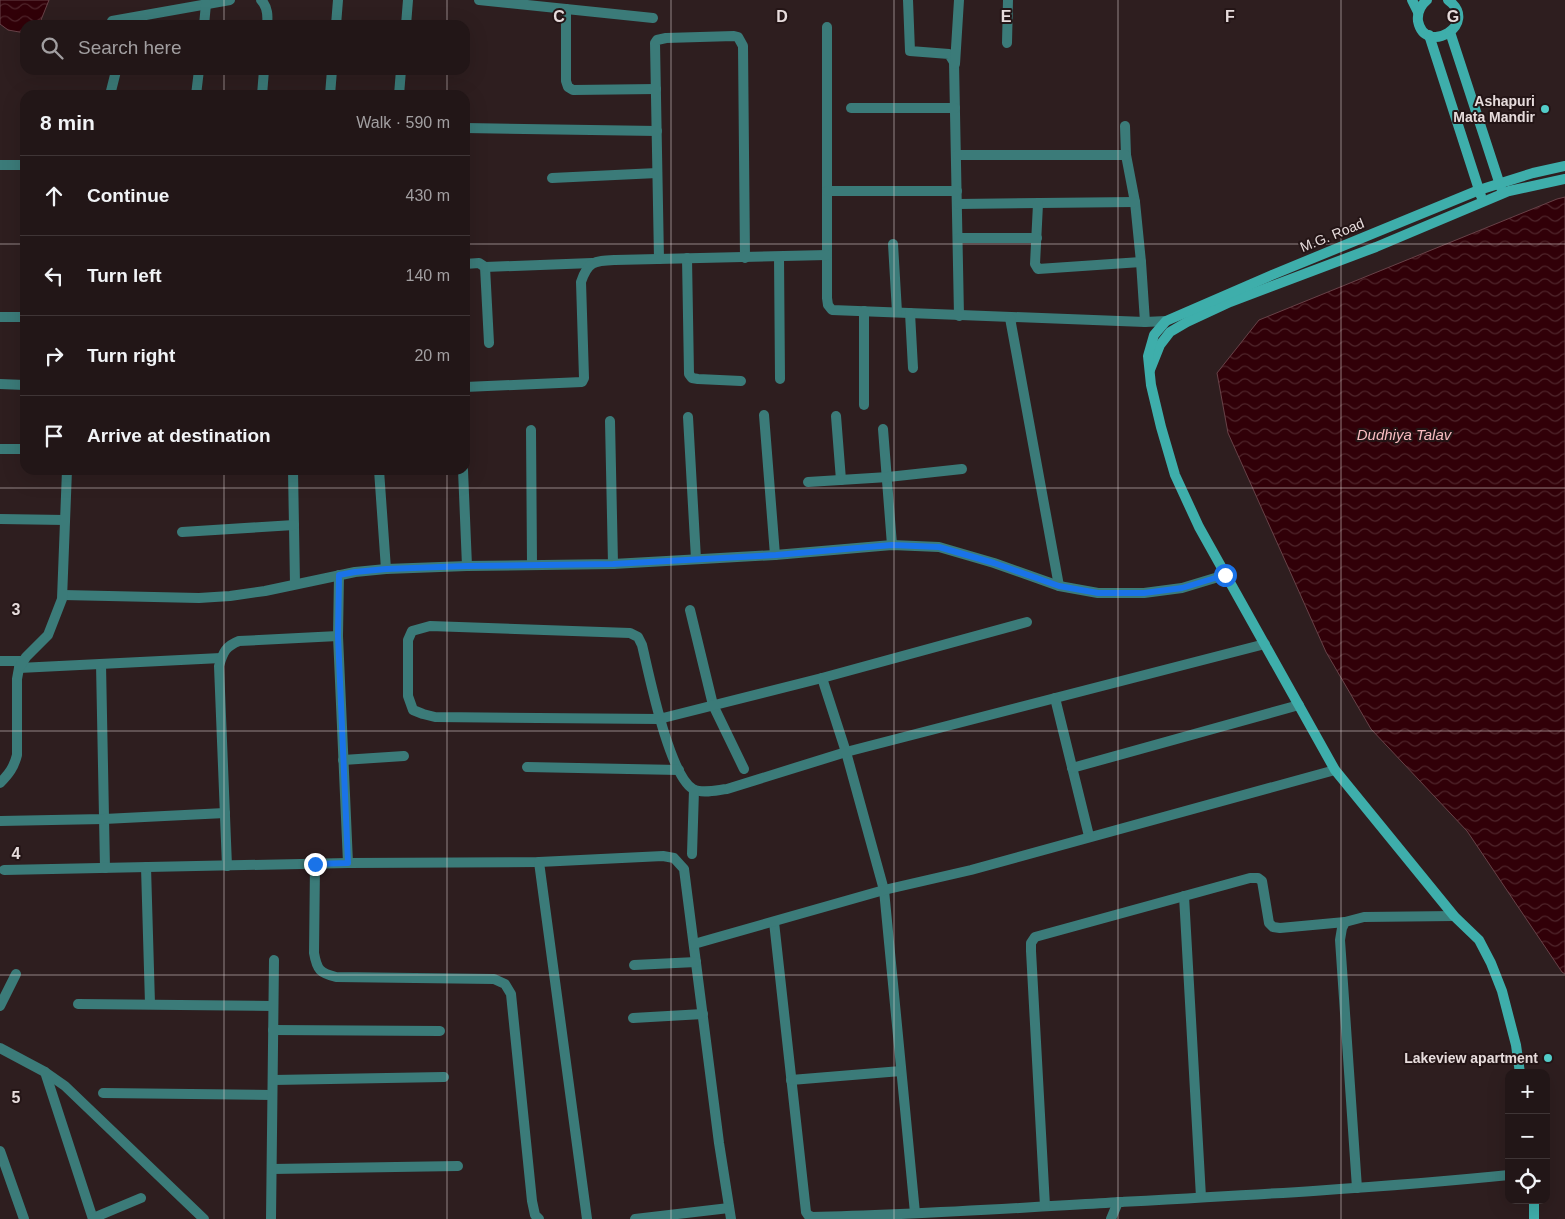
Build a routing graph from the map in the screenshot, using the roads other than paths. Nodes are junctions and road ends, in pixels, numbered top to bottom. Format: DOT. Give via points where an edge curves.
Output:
graph roads {
  1 [pos="230,0"];
  2 [pos="262,0"];
  3 [pos="338,0"];
  4 [pos="408,0"];
  5 [pos="480,0"];
  6 [pos="908,0"];
  7 [pos="959,0"];
  8 [pos="1008,0"];
  9 [pos="1412,0"];
  10 [pos="1427,0"];
  11 [pos="1448,0"];
  12 [pos="206,4"];
  13 [pos="546,4"];
  14 [pos="566,9"];
  15 [pos="1418,12"];
  16 [pos="654,18"];
  17 [pos="118,20"];
  18 [pos="204,20"];
  19 [pos="267,20"];
  20 [pos="336,20"];
  21 [pos="406,20"];
  22 [pos="827,27"];
  23 [pos="1450,32"];
  24 [pos="1429,35"];
  25 [pos="1007,42"];
  26 [pos="954,67"];
  27 [pos="115,75"];
  28 [pos="198,75"];
  29 [pos="264,75"];
  30 [pos="332,75"];
  31 [pos="401,75"];
  32 [pos="656,89"];
  33 [pos="111,90"];
  34 [pos="197,90"];
  35 [pos="262,90"];
  36 [pos="330,90"];
  37 [pos="399,90"];
  38 [pos="851,108"];
  39 [pos="955,108"];
  40 [pos="1125,126"];
  41 [pos="470,128"];
  42 [pos="656,131"];
  43 [pos="956,155"];
  44 [pos="1126,155"];
  45 [pos="0,165"];
  46 [pos="20,165"];
  47 [pos="1565,166"];
  48 [pos="657,173"];
  49 [pos="552,178"];
  50 [pos="1565,180"];
  51 [pos="1499,182"];
  52 [pos="1479,190"];
  53 [pos="827,191"];
  54 [pos="957,191"];
  55 [pos="1503,193"];
  56 [pos="1483,201"];
  57 [pos="1135,202"];
  58 [pos="958,204"];
  59 [pos="1038,204"];
  60 [pos="959,238"];
  61 [pos="1037,238"];
  62 [pos="893,244"];
  63 [pos="827,255"];
  64 [pos="779,257"];
  65 [pos="659,258"];
  66 [pos="687,258"];
  67 [pos="745,258"];
  68 [pos="1141,262"];
  69 [pos="592,263"];
  70 [pos="470,264"];
  71 [pos="485,267"];
  72 [pos="864,311"];
  73 [pos="897,312"];
  74 [pos="910,313"];
  75 [pos="959,316"];
  76 [pos="0,317"];
  77 [pos="20,317"];
  78 [pos="1010,318"];
  79 [pos="1166,321"];
  80 [pos="1145,322"];
  81 [pos="490,343"];
  82 [pos="913,368"];
  83 [pos="1150,371"];
  84 [pos="780,379"];
  85 [pos="741,380"];
  86 [pos="0,384"];
  87 [pos="20,385"];
  88 [pos="470,387"];
  89 [pos="864,405"];
  90 [pos="764,415"];
  91 [pos="836,416"];
  92 [pos="688,417"];
  93 [pos="610,421"];
  94 [pos="531,430"];
  95 [pos="883,430"];
  96 [pos="0,449"];
  97 [pos="20,450"];
  98 [pos="962,469"];
  99 [pos="66,475"];
  100 [pos="293,475"];
  101 [pos="379,475"];
  102 [pos="463,475"];
  103 [pos="888,477"];
  104 [pos="841,480"];
  105 [pos="808,482"];
  106 [pos="0,519"];
  107 [pos="65,520"];
  108 [pos="294,525"];
  109 [pos="182,532"];
  110 [pos="892,545"];
  111 [pos="776,555"];
  112 [pos="696,559"];
  113 [pos="532,564"];
  114 [pos="613,564"];
  115 [pos="467,566"];
  116 [pos="386,569"];
  117 [pos="339,575"];
  118 [pos="1225,575"];
  119 [pos="295,584"];
  120 [pos="1059,586"];
  121 [pos="62,595"];
  122 [pos="690,610"];
  123 [pos="1028,622"];
  124 [pos="338,636"];
  125 [pos="1265,644"];
  126 [pos="221,658"];
  127 [pos="0,660"];
  128 [pos="21,664"];
  129 [pos="101,664"];
  130 [pos="822,678"];
  131 [pos="1055,698"];
  132 [pos="713,705"];
  133 [pos="1299,705"];
  134 [pos="659,719"];
  135 [pos="846,752"];
  136 [pos="404,756"];
  137 [pos="344,760"];
  138 [pos="528,767"];
  139 [pos="1072,768"];
  140 [pos="744,769"];
  141 [pos="678,770"];
  142 [pos="1335,770"];
  143 [pos="0,782"];
  144 [pos="694,790"];
  145 [pos="225,813"];
  146 [pos="104,819"];
  147 [pos="0,821"];
  148 [pos="1090,836"];
  149 [pos="692,854"];
  150 [pos="539,862"];
  151 [pos="348,863"];
  152 [pos="315,864"];
  153 [pos="226,866"];
  154 [pos="146,867"];
  155 [pos="105,868"];
  156 [pos="4,870"];
  157 [pos="884,890"];
  158 [pos="1184,896"];
  159 [pos="1454,916"];
  160 [pos="774,922"];
  161 [pos="1345,922"];
  162 [pos="694,944"];
  163 [pos="274,960"];
  164 [pos="696,962"];
  165 [pos="634,965"];
  166 [pos="16,974"];
  167 [pos="78,1004"];
  168 [pos="150,1004"];
  169 [pos="0,1006"];
  170 [pos="273,1006"];
  171 [pos="703,1014"];
  172 [pos="633,1018"];
  173 [pos="273,1030"];
  174 [pos="440,1031"];
  175 [pos="0,1048"];
  176 [pos="1519,1069"];
  177 [pos="902,1071"];
  178 [pos="45,1072"];
  179 [pos="444,1077"];
  180 [pos="272,1080"];
  181 [pos="791,1080"];
  182 [pos="104,1093"];
  183 [pos="272,1096"];
  184 [pos="0,1151"];
  185 [pos="458,1166"];
  186 [pos="272,1169"];
  187 [pos="1505,1175"];
  188 [pos="1356,1188"];
  189 [pos="1201,1197"];
  190 [pos="141,1198"];
  191 [pos="1118,1202"];
  192 [pos="1534,1204"];
  193 [pos="1045,1206"];
  194 [pos="915,1213"];
  195 [pos="730,1214"];
  196 [pos="884,1217"];
  197 [pos="93,1218"];
  198 [pos="24,1219"];
  199 [pos="204,1219"];
  200 [pos="272,1219"];
  201 [pos="538,1219"];
  202 [pos="587,1219"];
  203 [pos="635,1219"];
  204 [pos="1111,1219"];
  205 [pos="1534,1219"];
  1 -- 12 [label="street"];
  2 -- 19 [label="street" via="266,4"];
  3 -- 20 [label="street"];
  4 -- 21 [label="street"];
  5 -- 13 [label="street"];
  6 -- 26 [label="street" via="910,51 949,54"];
  7 -- 26 [label="street"];
  8 -- 25 [label="street"];
  9 -- 15 [label="main road"];
  10 -- 15 [label="main road"];
  11 -- 23 [label="main road" via="1458,13 1456,25"];
  12 -- 17 [label="street"];
  12 -- 18 [label="street"];
  13 -- 14 [label="street"];
  14 -- 16 [label="street"];
  14 -- 32 [label="street" via="568,87 573,90"];
  15 -- 24 [label="main road" via="1420,25"];
  22 -- 53 [label="street"];
  23 -- 24 [label="main road" via="1436,37"];
  23 -- 51 [label="main road"];
  24 -- 52 [label="main road"];
  26 -- 39 [label="street"];
  27 -- 33 [label="street"];
  28 -- 34 [label="street"];
  29 -- 35 [label="street"];
  30 -- 36 [label="street"];
  31 -- 37 [label="street"];
  32 -- 42 [label="street"];
  32 -- 67 [label="street" via="657,40 734,36 742,41"];
  38 -- 39 [label="street"];
  39 -- 43 [label="street"];
  40 -- 44 [label="street"];
  41 -- 42 [label="street"];
  42 -- 48 [label="street"];
  43 -- 44 [label="street"];
  43 -- 54 [label="street"];
  44 -- 57 [label="street"];
  45 -- 46 [label="street"];
  47 -- 51 [label="main road, M.G. Road"];
  48 -- 49 [label="street"];
  48 -- 65 [label="street"];
  50 -- 55 [label="main road"];
  51 -- 52 [label="main road, M.G. Road"];
  51 -- 55 [label="main road"];
  52 -- 56 [label="main road"];
  52 -- 79 [label="main road, M.G. Road"];
  53 -- 54 [label="street"];
  53 -- 63 [label="street"];
  54 -- 58 [label="street"];
  55 -- 56 [label="main road"];
  56 -- 83 [label="main road" via="1187,322 1170,332 1160,345"];
  57 -- 59 [label="street"];
  57 -- 68 [label="street"];
  58 -- 59 [label="street"];
  58 -- 60 [label="street"];
  59 -- 61 [label="street"];
  60 -- 61 [label="street"];
  60 -- 75 [label="street"];
  61 -- 68 [label="street" via="1035,264 1038,269"];
  62 -- 73 [label="street"];
  63 -- 64 [label="street"];
  63 -- 72 [label="street" via="828,305 832,310"];
  64 -- 67 [label="street"];
  64 -- 84 [label="street"];
  65 -- 66 [label="street"];
  65 -- 69 [label="street"];
  66 -- 67 [label="street"];
  66 -- 85 [label="street" via="689,374 698,379"];
  68 -- 80 [label="street"];
  69 -- 71 [label="street"];
  69 -- 88 [label="street" via="586,268 582,282 582,382"];
  70 -- 71 [label="street" via="479,263"];
  71 -- 81 [label="street"];
  72 -- 73 [label="street"];
  72 -- 89 [label="street"];
  73 -- 74 [label="street"];
  74 -- 75 [label="street"];
  74 -- 82 [label="street"];
  75 -- 78 [label="street"];
  76 -- 77 [label="street"];
  78 -- 80 [label="street"];
  78 -- 120 [label="street"];
  79 -- 80 [label="street"];
  79 -- 83 [label="main road" via="1154,335 1148,356"];
  83 -- 118 [label="main road" via="1175,475"];
  86 -- 87 [label="street"];
  90 -- 111 [label="street"];
  91 -- 104 [label="street"];
  92 -- 112 [label="street"];
  93 -- 114 [label="street"];
  94 -- 113 [label="street"];
  95 -- 103 [label="street"];
  96 -- 97 [label="street"];
  98 -- 103 [label="street"];
  99 -- 107 [label="street"];
  100 -- 108 [label="street"];
  101 -- 116 [label="street"];
  102 -- 115 [label="street"];
  103 -- 104 [label="street"];
  103 -- 110 [label="street"];
  104 -- 105 [label="street"];
  106 -- 107 [label="street"];
  107 -- 121 [label="street"];
  108 -- 109 [label="street"];
  108 -- 119 [label="street"];
  110 -- 111 [label="street"];
  110 -- 120 [label="street" via="939,547"];
  111 -- 112 [label="street"];
  112 -- 114 [label="street"];
  113 -- 114 [label="street"];
  113 -- 115 [label="street"];
  115 -- 116 [label="street"];
  116 -- 117 [label="street"];
  117 -- 119 [label="street"];
  117 -- 124 [label="street"];
  118 -- 120 [label="street" via="1182,588 1144,593 1098,593"];
  118 -- 125 [label="main road"];
  119 -- 121 [label="street" via="222,597"];
  121 -- 128 [label="street" via="48,635"];
  122 -- 132 [label="street"];
  123 -- 130 [label="street"];
  124 -- 126 [label="street" via="240,641 230,644"];
  124 -- 137 [label="street"];
  125 -- 131 [label="street"];
  125 -- 133 [label="main road"];
  126 -- 129 [label="street"];
  126 -- 145 [label="street"];
  127 -- 128 [label="street"];
  128 -- 129 [label="street"];
  128 -- 143 [label="street" via="17,678 17,755 15,765"];
  129 -- 146 [label="street"];
  130 -- 132 [label="street"];
  130 -- 135 [label="street"];
  131 -- 135 [label="street"];
  131 -- 139 [label="street"];
  132 -- 134 [label="street"];
  132 -- 140 [label="street"];
  133 -- 139 [label="street"];
  133 -- 142 [label="main road"];
  134 -- 134 [label="street" via="642,645 638,637 630,633 430,626 412,631 408,640 408,696 413,710 422,714 435,717"];
  134 -- 141 [label="street"];
  135 -- 144 [label="street" via="727,789"];
  135 -- 157 [label="street"];
  136 -- 137 [label="street"];
  137 -- 151 [label="street"];
  138 -- 141 [label="street"];
  139 -- 148 [label="street"];
  141 -- 144 [label="street" via="685,783"];
  142 -- 148 [label="street"];
  142 -- 159 [label="main road"];
  144 -- 149 [label="street"];
  145 -- 146 [label="street"];
  145 -- 153 [label="street"];
  146 -- 147 [label="street"];
  146 -- 155 [label="street"];
  148 -- 157 [label="street" via="971,870"];
  150 -- 151 [label="street"];
  150 -- 162 [label="street" via="674,858 684,869"];
  150 -- 202 [label="street"];
  151 -- 152 [label="street"];
  152 -- 153 [label="street"];
  152 -- 201 [label="street" via="314,953 316,966 323,974 336,977 494,979 505,984 511,994 532,1201"];
  153 -- 154 [label="street"];
  154 -- 155 [label="street"];
  154 -- 168 [label="street"];
  155 -- 156 [label="street"];
  157 -- 160 [label="street"];
  157 -- 177 [label="street"];
  158 -- 161 [label="street" via="1258,878 1264,885 1273,927"];
  158 -- 189 [label="street"];
  158 -- 193 [label="street" via="1042,934 1031,943"];
  159 -- 161 [label="street" via="1364,917"];
  159 -- 176 [label="main road" via="1479,940 1491,963 1502,991"];
  160 -- 162 [label="street"];
  160 -- 181 [label="street"];
  161 -- 188 [label="street" via="1340,940"];
  162 -- 164 [label="street"];
  163 -- 170 [label="street"];
  164 -- 165 [label="street"];
  164 -- 171 [label="street"];
  166 -- 169 [label="street"];
  167 -- 168 [label="street"];
  168 -- 170 [label="street"];
  170 -- 173 [label="street"];
  171 -- 172 [label="street"];
  171 -- 195 [label="street"];
  173 -- 174 [label="street"];
  173 -- 180 [label="street"];
  175 -- 178 [label="street"];
  177 -- 181 [label="street"];
  177 -- 194 [label="street"];
  178 -- 197 [label="street"];
  178 -- 199 [label="street" via="65,1086"];
  179 -- 180 [label="street"];
  180 -- 183 [label="street"];
  181 -- 196 [label="street" via="808,1215"];
  182 -- 183 [label="street"];
  183 -- 186 [label="street"];
  184 -- 198 [label="street"];
  185 -- 186 [label="street"];
  186 -- 200 [label="street"];
  187 -- 188 [label="street"];
  188 -- 189 [label="street"];
  189 -- 191 [label="street"];
  190 -- 197 [label="street"];
  191 -- 193 [label="street"];
  191 -- 204 [label="street"];
  192 -- 205 [label="main road"];
  193 -- 194 [label="street"];
  194 -- 196 [label="street"];
  195 -- 203 [label="street"];
}
